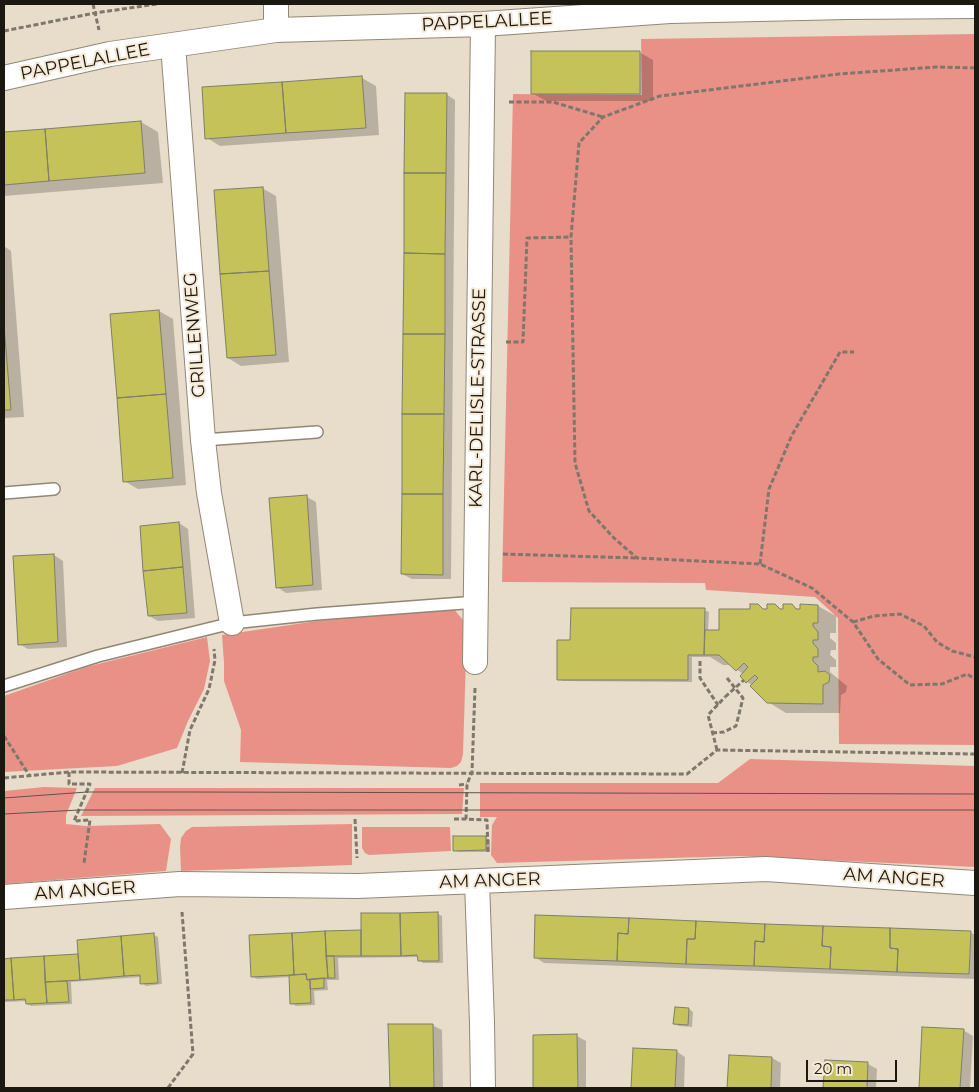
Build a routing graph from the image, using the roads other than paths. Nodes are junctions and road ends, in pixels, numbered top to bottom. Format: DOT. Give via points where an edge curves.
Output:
graph roads {
  1 [pos="276,4"];
  2 [pos="975,6"];
  3 [pos="671,7"];
  4 [pos="483,24"];
  5 [pos="276,30"];
  6 [pos="173,45"];
  7 [pos="4,78"];
  8 [pos="317,432"];
  9 [pos="203,440"];
  10 [pos="54,489"];
  11 [pos="4,493"];
  12 [pos="478,602"];
  13 [pos="222,626"];
  14 [pos="476,662"];
  15 [pos="4,686"];
  16 [pos="477,882"];
  17 [pos="975,883"];
  18 [pos="4,897"];
  19 [pos="483,1088"];
  1 -- 5 [label="street"];
  2 -- 3 [label="street, PAPPELALLEE"];
  3 -- 4 [label="street, PAPPELALLEE"];
  4 -- 5 [label="street, PAPPELALLEE"];
  4 -- 12 [label="street, KARL-DELISLE-STRASSE"];
  5 -- 6 [label="street, PAPPELALLEE"];
  6 -- 7 [label="street, PAPPELALLEE" via="110,54"];
  6 -- 9 [label="street, GRILLENWEG"];
  8 -- 9 [label="lane"];
  9 -- 13 [label="street, GRILLENWEG"];
  10 -- 11 [label="lane"];
  12 -- 13 [label="lane" via="317,614"];
  12 -- 14 [label="street, KARL-DELISLE-STRASSE"];
  13 -- 15 [label="lane" via="98,656"];
  16 -- 17 [label="street, AM ANGER" via="766,869"];
  16 -- 18 [label="street, AM ANGER" via="358,886 180,884"];
  16 -- 19 [label="street"];
}
